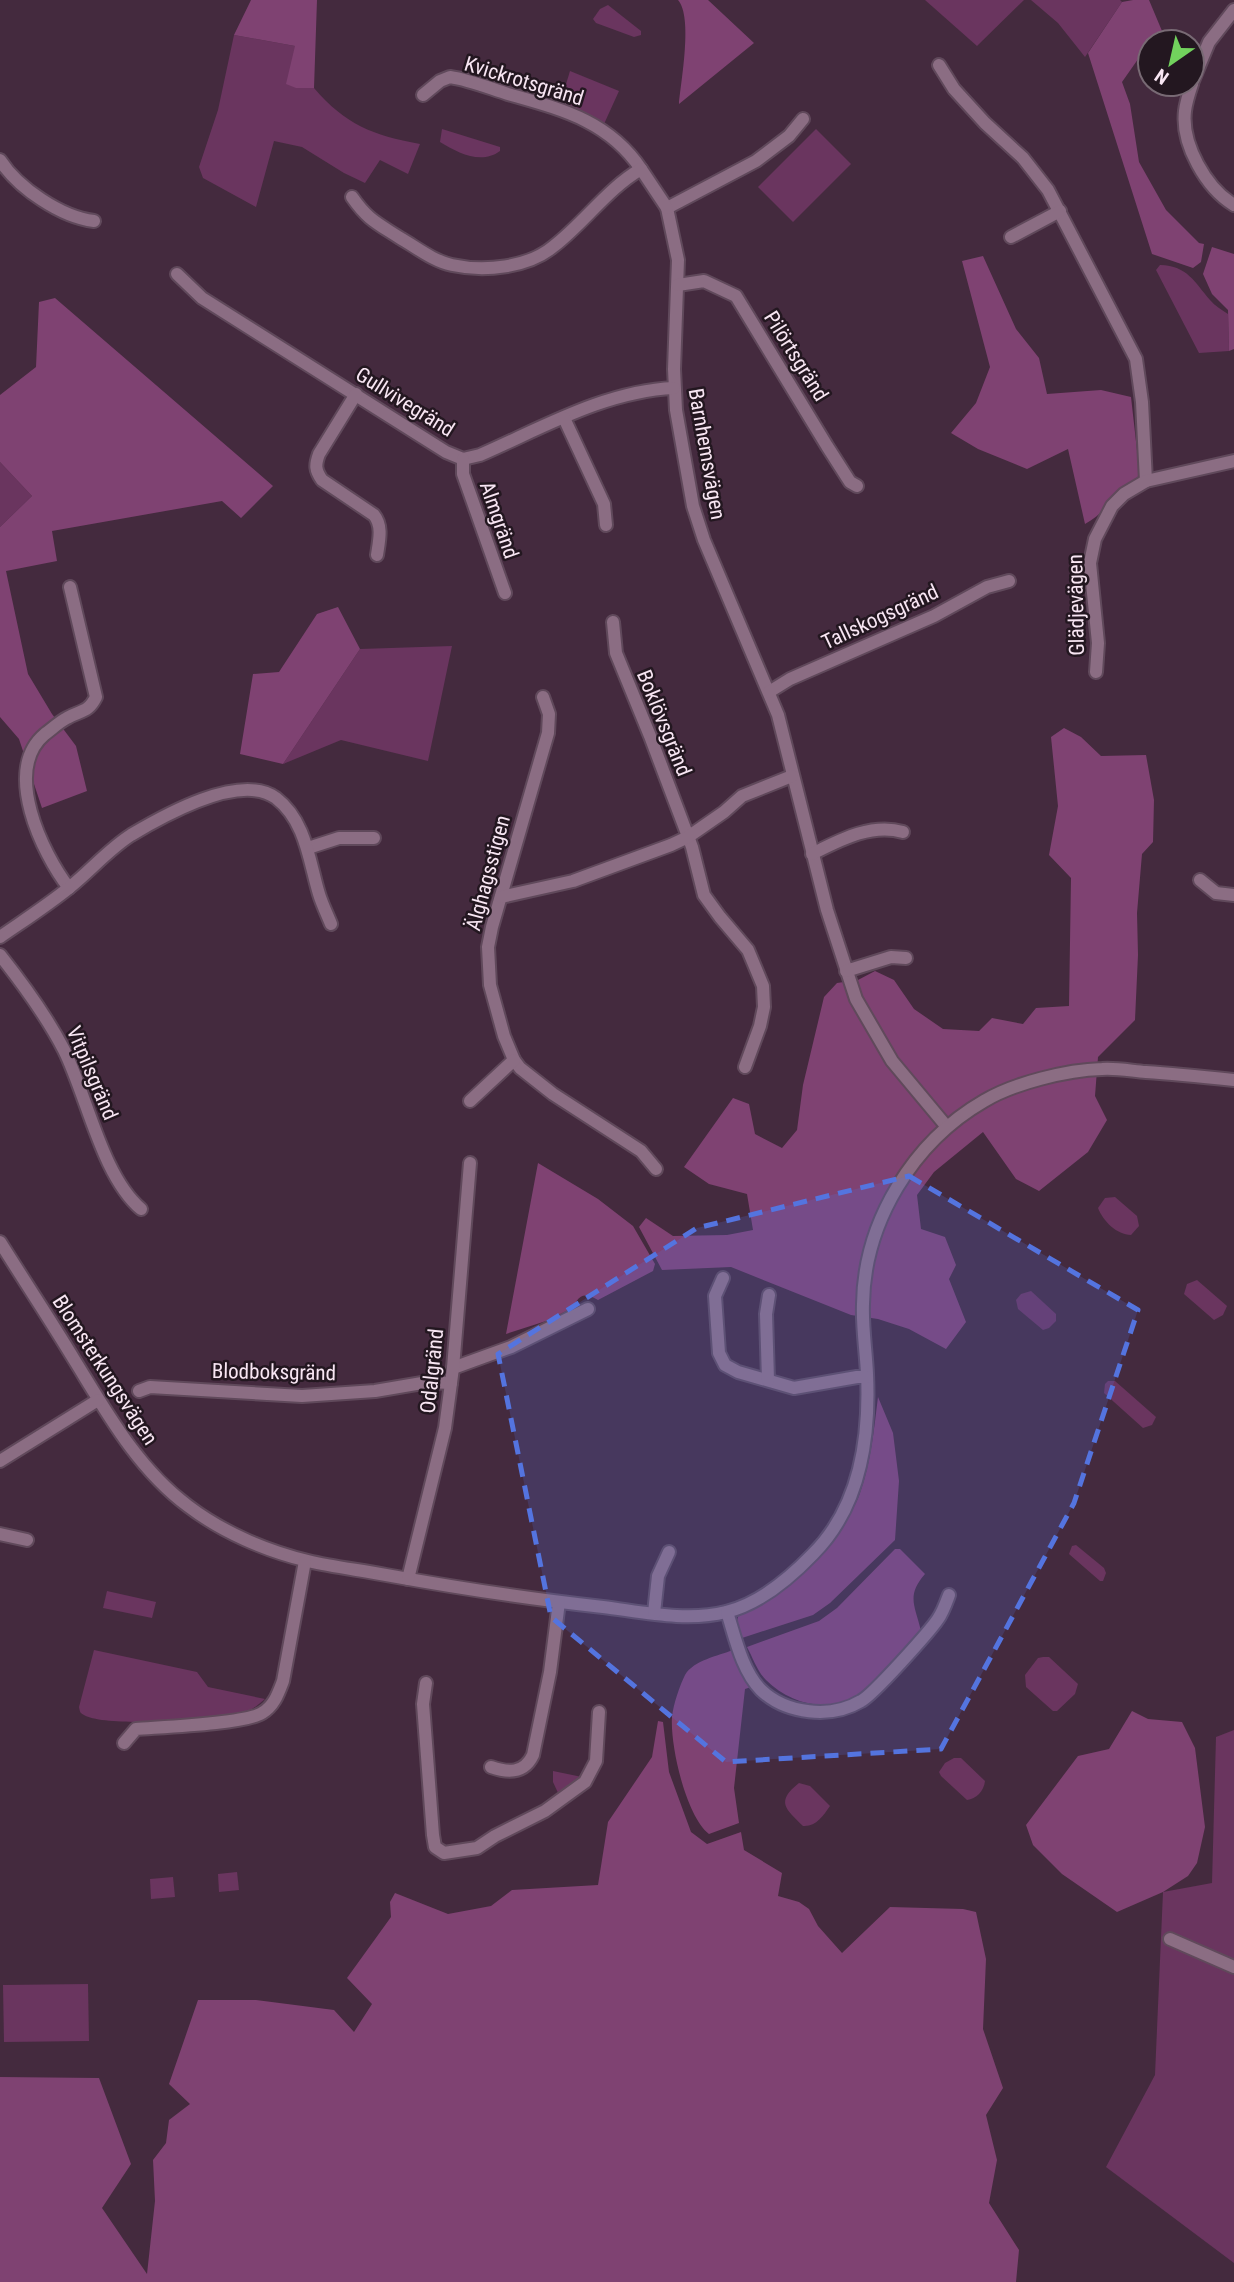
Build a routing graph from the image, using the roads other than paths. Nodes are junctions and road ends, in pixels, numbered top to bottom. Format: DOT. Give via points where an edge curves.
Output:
graph roads {
  1 [pos="1234,10"];
  2 [pos="1206,49"];
  3 [pos="939,65"];
  4 [pos="423,95"];
  5 [pos="1188,98"];
  6 [pos="803,119"];
  7 [pos="0,160"];
  8 [pos="641,169"];
  9 [pos="352,197"];
  10 [pos="1234,205"];
  11 [pos="667,208"];
  12 [pos="1060,211"];
  13 [pos="94,221"];
  14 [pos="1012,237"];
  15 [pos="177,274"];
  16 [pos="678,285"];
  17 [pos="674,388"];
  18 [pos="356,394"];
  19 [pos="565,418"];
  20 [pos="463,458"];
  21 [pos="1234,461"];
  22 [pos="1146,481"];
  23 [pos="857,486"];
  24 [pos="606,526"];
  25 [pos="377,555"];
  26 [pos="1009,581"];
  27 [pos="70,587"];
  28 [pos="505,593"];
  29 [pos="613,622"];
  30 [pos="1096,672"];
  31 [pos="769,692"];
  32 [pos="543,697"];
  33 [pos="792,776"];
  34 [pos="903,832"];
  35 [pos="688,837"];
  36 [pos="374,838"];
  37 [pos="308,848"];
  38 [pos="812,854"];
  39 [pos="1200,880"];
  40 [pos="69,888"];
  41 [pos="1234,895"];
  42 [pos="501,897"];
  43 [pos="331,924"];
  44 [pos="0,937"];
  45 [pos="0,956"];
  46 [pos="906,958"];
  47 [pos="846,971"];
  48 [pos="514,1060"];
  49 [pos="744,1067"];
  50 [pos="1234,1080"];
  51 [pos="470,1101"];
  52 [pos="947,1127"];
  53 [pos="470,1163"];
  54 [pos="656,1169"];
  55 [pos="141,1209"];
  56 [pos="0,1242"];
  57 [pos="723,1278"];
  58 [pos="769,1295"];
  59 [pos="588,1309"];
  60 [pos="453,1368"];
  61 [pos="867,1377"];
  62 [pos="768,1380"];
  63 [pos="451,1383"];
  64 [pos="139,1391"];
  65 [pos="98,1400"];
  66 [pos="0,1461"];
  67 [pos="0,1534"];
  68 [pos="27,1540"];
  69 [pos="669,1552"];
  70 [pos="305,1561"];
  71 [pos="408,1579"];
  72 [pos="949,1595"];
  73 [pos="559,1602"];
  74 [pos="727,1612"];
  75 [pos="654,1613"];
  76 [pos="426,1683"];
  77 [pos="599,1712"];
  78 [pos="124,1743"];
  79 [pos="491,1767"];
  80 [pos="1170,1940"];
  81 [pos="1234,1967"];
  1 -- 2 [label="street"];
  3 -- 12 [label="street" via="954,89 1023,158"];
  4 -- 8 [label="street, Kvickrotsgränd" via="450,77 576,115 603,129"];
  5 -- 10 [label="street" via="1185,112 1189,142 1211,184"];
  6 -- 11 [label="street" via="756,161"];
  7 -- 13 [label="street" via="23,186 75,218"];
  8 -- 9 [label="street" via="622,180 552,248 502,267 472,268 434,258 366,216"];
  8 -- 11 [label="street, Kvickrotsgränd"];
  11 -- 16 [label="street, Barnhemsvägen" via="678,260"];
  12 -- 14 [label="street"];
  12 -- 22 [label="street" via="1136,359"];
  15 -- 18 [label="street, Gullvivegränd" via="201,298"];
  16 -- 17 [label="street, Barnhemsvägen"];
  16 -- 23 [label="street, Pilörtsgränd" via="705,281 736,296 827,446"];
  17 -- 19 [label="street, Gullvivegränd" via="616,397"];
  17 -- 31 [label="street, Barnhemsvägen" via="690,492 710,555"];
  18 -- 20 [label="street, Gullvivegränd" via="446,452"];
  18 -- 25 [label="street" via="318,454 316,472 378,520"];
  19 -- 20 [label="street, Gullvivegränd"];
  19 -- 24 [label="street" via="604,504"];
  20 -- 28 [label="street, Almgränd" via="463,474"];
  21 -- 22 [label="street, Glädjevägen"];
  22 -- 30 [label="street, Glädjevägen" via="1112,506 1095,540 1090,563 1098,643"];
  26 -- 31 [label="street, Tallskogsgränd" via="987,587"];
  27 -- 40 [label="street" via="96,697 90,708 67,718 34,746 27,782 32,819"];
  29 -- 35 [label="street, Boklövsgränd" via="615,653"];
  31 -- 33 [label="street, Barnhemsvägen"];
  32 -- 42 [label="street, Älghagsstigen" via="549,714 548,733"];
  33 -- 35 [label="street" via="742,796"];
  33 -- 38 [label="street, Barnhemsvägen"];
  34 -- 38 [label="street" via="869,830"];
  35 -- 42 [label="street" via="573,881"];
  35 -- 49 [label="street, Boklövsgränd" via="704,895 748,950 763,986 760,1026"];
  36 -- 37 [label="street" via="339,838"];
  37 -- 40 [label="street" via="275,797 236,790 180,809 130,836"];
  37 -- 43 [label="street"];
  38 -- 47 [label="street, Barnhemsvägen"];
  39 -- 41 [label="street" via="1216,893"];
  40 -- 44 [label="street"];
  42 -- 48 [label="street, Älghagsstigen" via="488,965"];
  45 -- 55 [label="street, Vitpilsgränd" via="65,1052 121,1188"];
  46 -- 47 [label="street" via="891,957"];
  47 -- 52 [label="street, Barnhemsvägen" via="878,1038"];
  48 -- 51 [label="street"];
  48 -- 54 [label="street, Älghagsstigen" via="553,1094 641,1151"];
  50 -- 52 [label="street, Blomsterkungsvägen" via="1101,1069 1009,1089"];
  52 -- 61 [label="street, Blomsterkungsvägen" via="892,1194 870,1247 863,1305"];
  53 -- 60 [label="street, Odalgränd"];
  56 -- 65 [label="street, Blomsterkungsvägen"];
  57 -- 62 [label="street" via="715,1296 722,1361 738,1372"];
  58 -- 62 [label="street" via="765,1314"];
  59 -- 60 [label="street" via="511,1347"];
  60 -- 63 [label="street, Odalgränd"];
  61 -- 62 [label="street" via="794,1388"];
  61 -- 74 [label="street, Blomsterkungsvägen" via="864,1445 844,1513 816,1552 781,1583"];
  63 -- 64 [label="street, Blodboksgränd" via="302,1396 149,1387"];
  63 -- 71 [label="street, Odalgränd" via="445,1429"];
  65 -- 66 [label="street"];
  65 -- 70 [label="street, Blomsterkungsvägen" via="142,1463 168,1490 221,1527"];
  67 -- 68 [label="street"];
  69 -- 75 [label="street" via="656,1584"];
  70 -- 71 [label="street, Blomsterkungsvägen"];
  70 -- 78 [label="street" via="283,1681 269,1708 249,1719 136,1729"];
  71 -- 73 [label="street, Blomsterkungsvägen"];
  72 -- 74 [label="street" via="937,1620 862,1701 820,1712 777,1702 760,1689"];
  73 -- 75 [label="street, Blomsterkungsvägen"];
  73 -- 79 [label="street" via="533,1755 520,1770"];
  74 -- 75 [label="street, Blomsterkungsvägen" via="692,1616"];
  76 -- 77 [label="street" via="433,1835 435,1847 444,1853 477,1848 545,1811 585,1782 596,1761"];
  80 -- 81 [label="street"];
}
